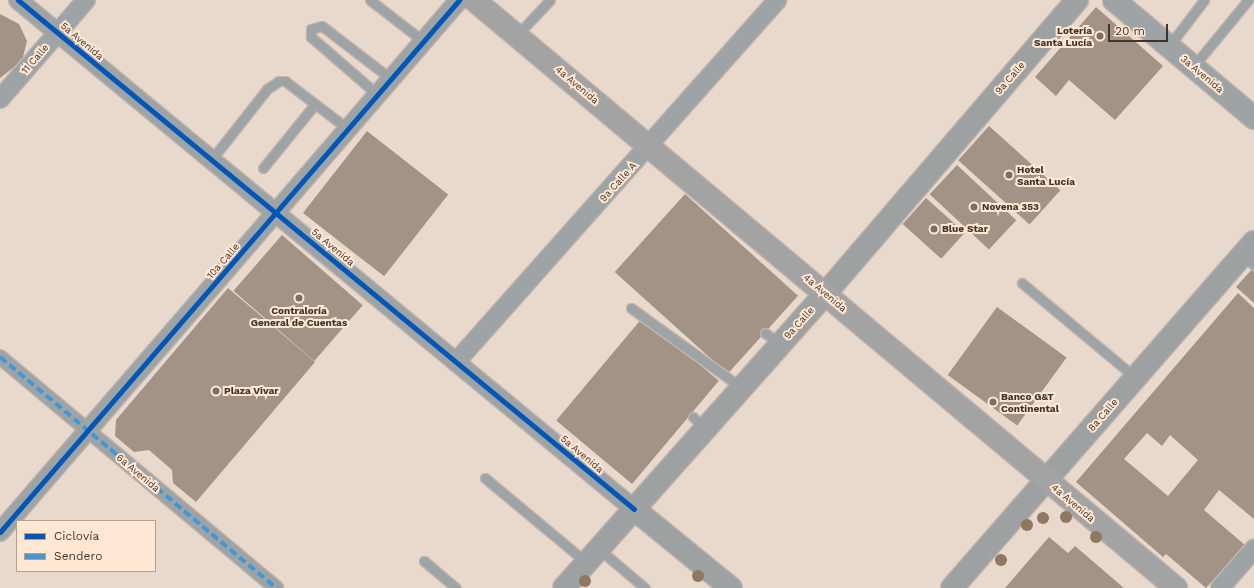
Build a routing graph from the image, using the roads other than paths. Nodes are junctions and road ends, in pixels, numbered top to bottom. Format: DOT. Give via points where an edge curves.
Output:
graph roads {
  1 [pos="18,0"];
  2 [pos="86,0"];
  3 [pos="370,0"];
  4 [pos="459,0"];
  5 [pos="474,0"];
  6 [pos="550,0"];
  7 [pos="777,0"];
  8 [pos="1077,0"];
  9 [pos="1114,0"];
  10 [pos="1204,0"];
  11 [pos="1248,0"];
  12 [pos="58,33"];
  13 [pos="517,35"];
  14 [pos="424,41"];
  15 [pos="1168,46"];
  16 [pos="1193,66"];
  17 [pos="391,79"];
  18 [pos="378,94"];
  19 [pos="0,99"];
  20 [pos="315,104"];
  21 [pos="1254,118"];
  22 [pos="348,128"];
  23 [pos="650,146"];
  24 [pos="212,159"];
  25 [pos="263,168"];
  26 [pos="277,212"];
  27 [pos="1250,254"];
  28 [pos="1022,283"];
  29 [pos="826,294"];
  30 [pos="631,308"];
  31 [pos="0,357"];
  32 [pos="456,362"];
  33 [pos="1136,378"];
  34 [pos="742,388"];
  35 [pos="89,432"];
  36 [pos="485,478"];
  37 [pos="1046,480"];
  38 [pos="634,509"];
  39 [pos="0,532"];
  40 [pos="1254,549"];
  41 [pos="593,556"];
  42 [pos="424,561"];
  43 [pos="276,588"];
  44 [pos="456,588"];
  45 [pos="564,588"];
  46 [pos="645,588"];
  47 [pos="731,588"];
  48 [pos="952,588"];
  49 [pos="1176,588"];
  50 [pos="1220,588"];
  1 -- 12 [label="street, 5a Avenida"];
  2 -- 12 [label="street, 11 Calle"];
  3 -- 14 [label="lane"];
  4 -- 14 [label="street, 10a Calle"];
  5 -- 13 [label="main road, 4a Avenida"];
  6 -- 13 [label="lane"];
  7 -- 23 [label="street, 9a Calle A"];
  8 -- 29 [label="main road, 9a Calle"];
  9 -- 15 [label="street, 3a Avenida"];
  10 -- 15 [label="lane"];
  11 -- 16 [label="lane"];
  12 -- 19 [label="street, 11 Calle"];
  12 -- 24 [label="street, 5a Avenida"];
  13 -- 23 [label="main road, 4a Avenida"];
  14 -- 17 [label="street, 10a Calle"];
  15 -- 16 [label="street, 3a Avenida"];
  16 -- 21 [label="street, 3a Avenida"];
  17 -- 18 [label="street, 10a Calle"];
  17 -- 18 [label="lane" via="322,26 311,29 311,37"];
  18 -- 22 [label="street, 10a Calle"];
  20 -- 22 [label="lane"];
  20 -- 24 [label="lane" via="285,81 274,83"];
  20 -- 25 [label="lane"];
  22 -- 26 [label="street, 10a Calle"];
  23 -- 29 [label="main road, 4a Avenida"];
  23 -- 32 [label="street, 9a Calle A"];
  24 -- 26 [label="street, 5a Avenida"];
  26 -- 32 [label="street, 5a Avenida"];
  26 -- 35 [label="street, 10a Calle"];
  27 -- 33 [label="main road, 8a Calle"];
  28 -- 33 [label="lane"];
  29 -- 34 [label="main road, 9a Calle" via="772,339"];
  29 -- 37 [label="main road, 4a Avenida"];
  30 -- 34 [label="lane"];
  31 -- 35 [label="street, 6a Avenida"];
  32 -- 38 [label="street, 5a Avenida"];
  33 -- 37 [label="main road, 8a Calle"];
  34 -- 38 [label="main road, 9a Calle" via="699,423"];
  35 -- 39 [label="street, 10a Calle"];
  35 -- 43 [label="street, 6a Avenida"];
  36 -- 41 [label="lane"];
  37 -- 48 [label="main road, 8a Calle"];
  37 -- 49 [label="main road, 4a Avenida"];
  38 -- 41 [label="main road, 9a Calle"];
  38 -- 47 [label="main road, 5a Avenida"];
  40 -- 50 [label="street"];
  41 -- 45 [label="main road, 9a Calle"];
  41 -- 46 [label="lane"];
  42 -- 44 [label="lane"];
}
